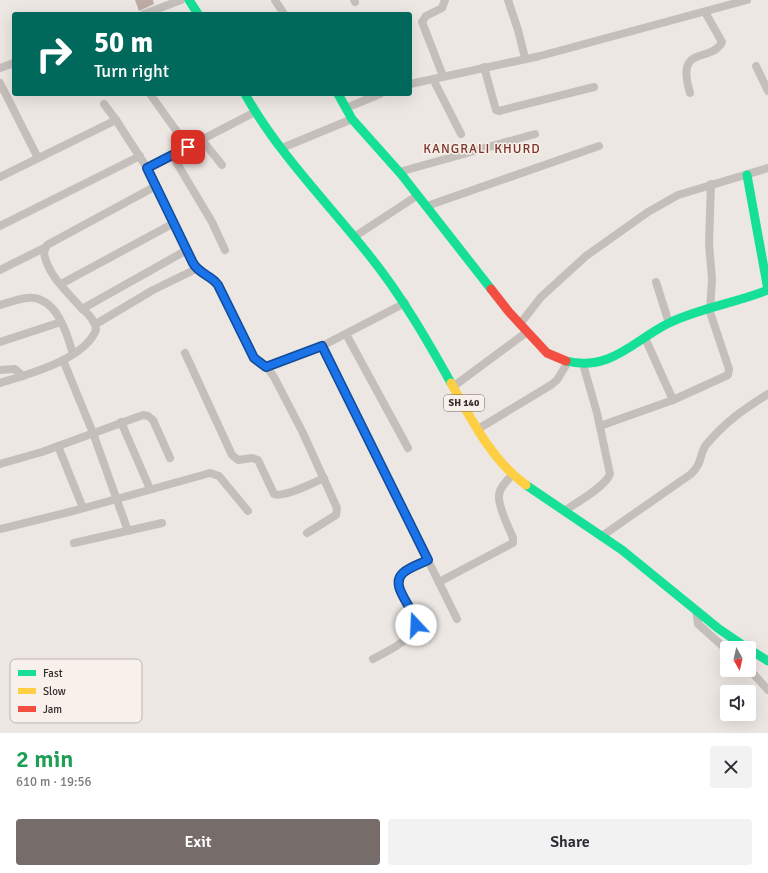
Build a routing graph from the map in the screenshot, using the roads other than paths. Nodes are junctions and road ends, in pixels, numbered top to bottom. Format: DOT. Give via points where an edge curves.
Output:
graph roads {
  1 [pos="181,0"];
  2 [pos="189,0"];
  3 [pos="275,0"];
  4 [pos="445,0"];
  5 [pos="508,0"];
  6 [pos="747,0"];
  7 [pos="149,12"];
  8 [pos="197,12"];
  9 [pos="283,12"];
  10 [pos="705,12"];
  11 [pos="525,58"];
  12 [pos="12,64"];
  13 [pos="756,66"];
  14 [pos="484,67"];
  15 [pos="0,68"];
  16 [pos="443,76"];
  17 [pos="433,79"];
  18 [pos="0,82"];
  19 [pos="412,84"];
  20 [pos="594,87"];
  21 [pos="768,91"];
  22 [pos="690,93"];
  23 [pos="151,96"];
  24 [pos="246,96"];
  25 [pos="339,96"];
  26 [pos="375,96"];
  27 [pos="104,104"];
  28 [pos="346,108"];
  29 [pos="255,112"];
  30 [pos="352,119"];
  31 [pos="116,120"];
  32 [pos="461,134"];
  33 [pos="535,134"];
  34 [pos="202,140"];
  35 [pos="599,146"];
  36 [pos="188,147"];
  37 [pos="282,148"];
  38 [pos="172,155"];
  39 [pos="140,156"];
  40 [pos="38,158"];
  41 [pos="222,165"];
  42 [pos="147,168"];
  43 [pos="768,168"];
  44 [pos="399,172"];
  45 [pos="747,175"];
  46 [pos="0,177"];
  47 [pos="711,184"];
  48 [pos="156,186"];
  49 [pos="418,195"];
  50 [pos="427,206"];
  51 [pos="174,222"];
  52 [pos="0,226"];
  53 [pos="354,237"];
  54 [pos="44,248"];
  55 [pos="765,249"];
  56 [pos="187,250"];
  57 [pos="226,250"];
  58 [pos="196,269"];
  59 [pos="0,270"];
  60 [pos="656,282"];
  61 [pos="61,284"];
  62 [pos="768,290"];
  63 [pos="405,303"];
  64 [pos="0,305"];
  65 [pos="710,308"];
  66 [pos="82,309"];
  67 [pos="61,322"];
  68 [pos="669,323"];
  69 [pos="96,324"];
  70 [pos="520,324"];
  71 [pos="527,332"];
  72 [pos="346,334"];
  73 [pos="645,338"];
  74 [pos="0,342"];
  75 [pos="322,346"];
  76 [pos="185,353"];
  77 [pos="73,354"];
  78 [pos="63,360"];
  79 [pos="568,362"];
  80 [pos="583,364"];
  81 [pos="266,367"];
  82 [pos="0,370"];
  83 [pos="23,376"];
  84 [pos="0,384"];
  85 [pos="454,386"];
  86 [pos="768,394"];
  87 [pos="673,400"];
  88 [pos="121,422"];
  89 [pos="600,426"];
  90 [pos="478,429"];
  91 [pos="93,433"];
  92 [pos="58,446"];
  93 [pos="408,448"];
  94 [pos="170,458"];
  95 [pos="0,464"];
  96 [pos="512,475"];
  97 [pos="324,478"];
  98 [pos="150,489"];
  99 [pos="116,498"];
  100 [pos="82,508"];
  101 [pos="248,511"];
  102 [pos="564,511"];
  103 [pos="162,523"];
  104 [pos="0,529"];
  105 [pos="128,531"];
  106 [pos="307,533"];
  107 [pos="602,536"];
  108 [pos="74,543"];
  109 [pos="428,560"];
  110 [pos="439,582"];
  111 [pos="696,610"];
  112 [pos="458,619"];
  113 [pos="737,641"];
  114 [pos="720,644"];
  115 [pos="756,654"];
  116 [pos="372,659"];
  117 [pos="768,661"];
  118 [pos="756,677"];
  119 [pos="768,690"];
  1 -- 7 [label="street"];
  2 -- 8 [label="main road"];
  3 -- 9 [label="street"];
  4 -- 16 [label="street" via="442,8 426,16 422,22"];
  5 -- 11 [label="street"];
  6 -- 10 [label="street"];
  10 -- 11 [label="street"];
  10 -- 22 [label="street" via="722,42 718,48 695,57 688,65 686,79"];
  11 -- 14 [label="street"];
  12 -- 15 [label="street"];
  13 -- 21 [label="street"];
  14 -- 16 [label="street"];
  14 -- 20 [label="street" via="496,110 499,111"];
  16 -- 17 [label="street"];
  17 -- 19 [label="street"];
  17 -- 32 [label="street"];
  18 -- 40 [label="street"];
  23 -- 36 [label="street"];
  24 -- 29 [label="main road, SH 140"];
  25 -- 28 [label="main road"];
  26 -- 28 [label="street"];
  27 -- 31 [label="street"];
  28 -- 30 [label="main road"];
  29 -- 34 [label="street"];
  29 -- 37 [label="main road, SH 140"];
  30 -- 37 [label="street"];
  30 -- 44 [label="main road"];
  31 -- 39 [label="street"];
  31 -- 40 [label="street"];
  33 -- 44 [label="street"];
  34 -- 36 [label="street"];
  34 -- 41 [label="street"];
  35 -- 50 [label="street"];
  36 -- 38 [label="street"];
  37 -- 53 [label="main road, SH 140"];
  38 -- 42 [label="street"];
  38 -- 57 [label="street"];
  39 -- 42 [label="street"];
  39 -- 52 [label="street"];
  40 -- 46 [label="street"];
  42 -- 48 [label="street"];
  43 -- 45 [label="street"];
  44 -- 49 [label="main road"];
  45 -- 47 [label="street"];
  45 -- 55 [label="main road"];
  47 -- 65 [label="street"];
  47 -- 70 [label="street" via="678,195 648,212 586,256 541,297"];
  48 -- 51 [label="street"];
  48 -- 54 [label="street"];
  49 -- 50 [label="main road"];
  49 -- 53 [label="street"];
  50 -- 70 [label="main road"];
  51 -- 56 [label="street"];
  51 -- 61 [label="street"];
  53 -- 63 [label="main road, SH 140"];
  54 -- 59 [label="street"];
  54 -- 61 [label="street" via="45,259"];
  55 -- 62 [label="main road"];
  56 -- 58 [label="street"];
  56 -- 66 [label="street"];
  58 -- 69 [label="street" via="153,290"];
  58 -- 81 [label="street" via="215,280 254,358"];
  60 -- 68 [label="street"];
  61 -- 66 [label="street"];
  62 -- 65 [label="main road"];
  63 -- 72 [label="street"];
  63 -- 85 [label="main road, SH 140"];
  64 -- 67 [label="street" via="28,298 37,299 53,310"];
  65 -- 68 [label="main road"];
  65 -- 87 [label="street" via="729,369 728,375"];
  66 -- 69 [label="street"];
  67 -- 74 [label="street"];
  67 -- 77 [label="street"];
  68 -- 73 [label="main road"];
  69 -- 77 [label="street" via="90,341"];
  70 -- 71 [label="main road"];
  71 -- 79 [label="main road" via="547,352"];
  71 -- 85 [label="street"];
  72 -- 75 [label="street"];
  72 -- 93 [label="street"];
  73 -- 80 [label="main road" via="622,354"];
  73 -- 87 [label="street"];
  75 -- 81 [label="street"];
  75 -- 109 [label="street"];
  76 -- 97 [label="street" via="232,455 238,460 258,460 274,494 277,496"];
  77 -- 78 [label="street"];
  78 -- 83 [label="street"];
  78 -- 91 [label="street"];
  79 -- 80 [label="main road"];
  79 -- 90 [label="street" via="551,385"];
  80 -- 89 [label="street"];
  81 -- 97 [label="street" via="299,424"];
  82 -- 83 [label="street" via="15,369"];
  83 -- 84 [label="street"];
  85 -- 90 [label="main road, SH 140"];
  86 -- 107 [label="street" via="730,419 705,446 700,462 691,474"];
  87 -- 89 [label="street"];
  88 -- 91 [label="street"];
  88 -- 94 [label="street" via="143,415 151,417"];
  88 -- 98 [label="street"];
  89 -- 102 [label="street" via="610,468 609,478"];
  90 -- 96 [label="main road, SH 140"];
  91 -- 92 [label="street"];
  91 -- 99 [label="street"];
  92 -- 95 [label="street"];
  92 -- 100 [label="street"];
  96 -- 102 [label="main road, SH 140"];
  96 -- 110 [label="street" via="499,496 513,543"];
  97 -- 106 [label="street" via="337,508 336,515"];
  98 -- 99 [label="street"];
  98 -- 101 [label="street" via="204,473 213,473 219,476"];
  99 -- 100 [label="street"];
  99 -- 105 [label="street"];
  100 -- 104 [label="street"];
  102 -- 107 [label="main road, SH 140"];
  103 -- 105 [label="street"];
  105 -- 108 [label="street"];
  107 -- 111 [label="main road, SH 140"];
  109 -- 110 [label="street"];
  109 -- 116 [label="street" via="407,570 399,579 400,592 416,619 414,631 397,646"];
  110 -- 112 [label="street"];
  111 -- 113 [label="main road, SH 140"];
  111 -- 114 [label="street" via="698,624"];
  115 -- 117 [label="main road, SH 140"];
  118 -- 119 [label="street"];
}
